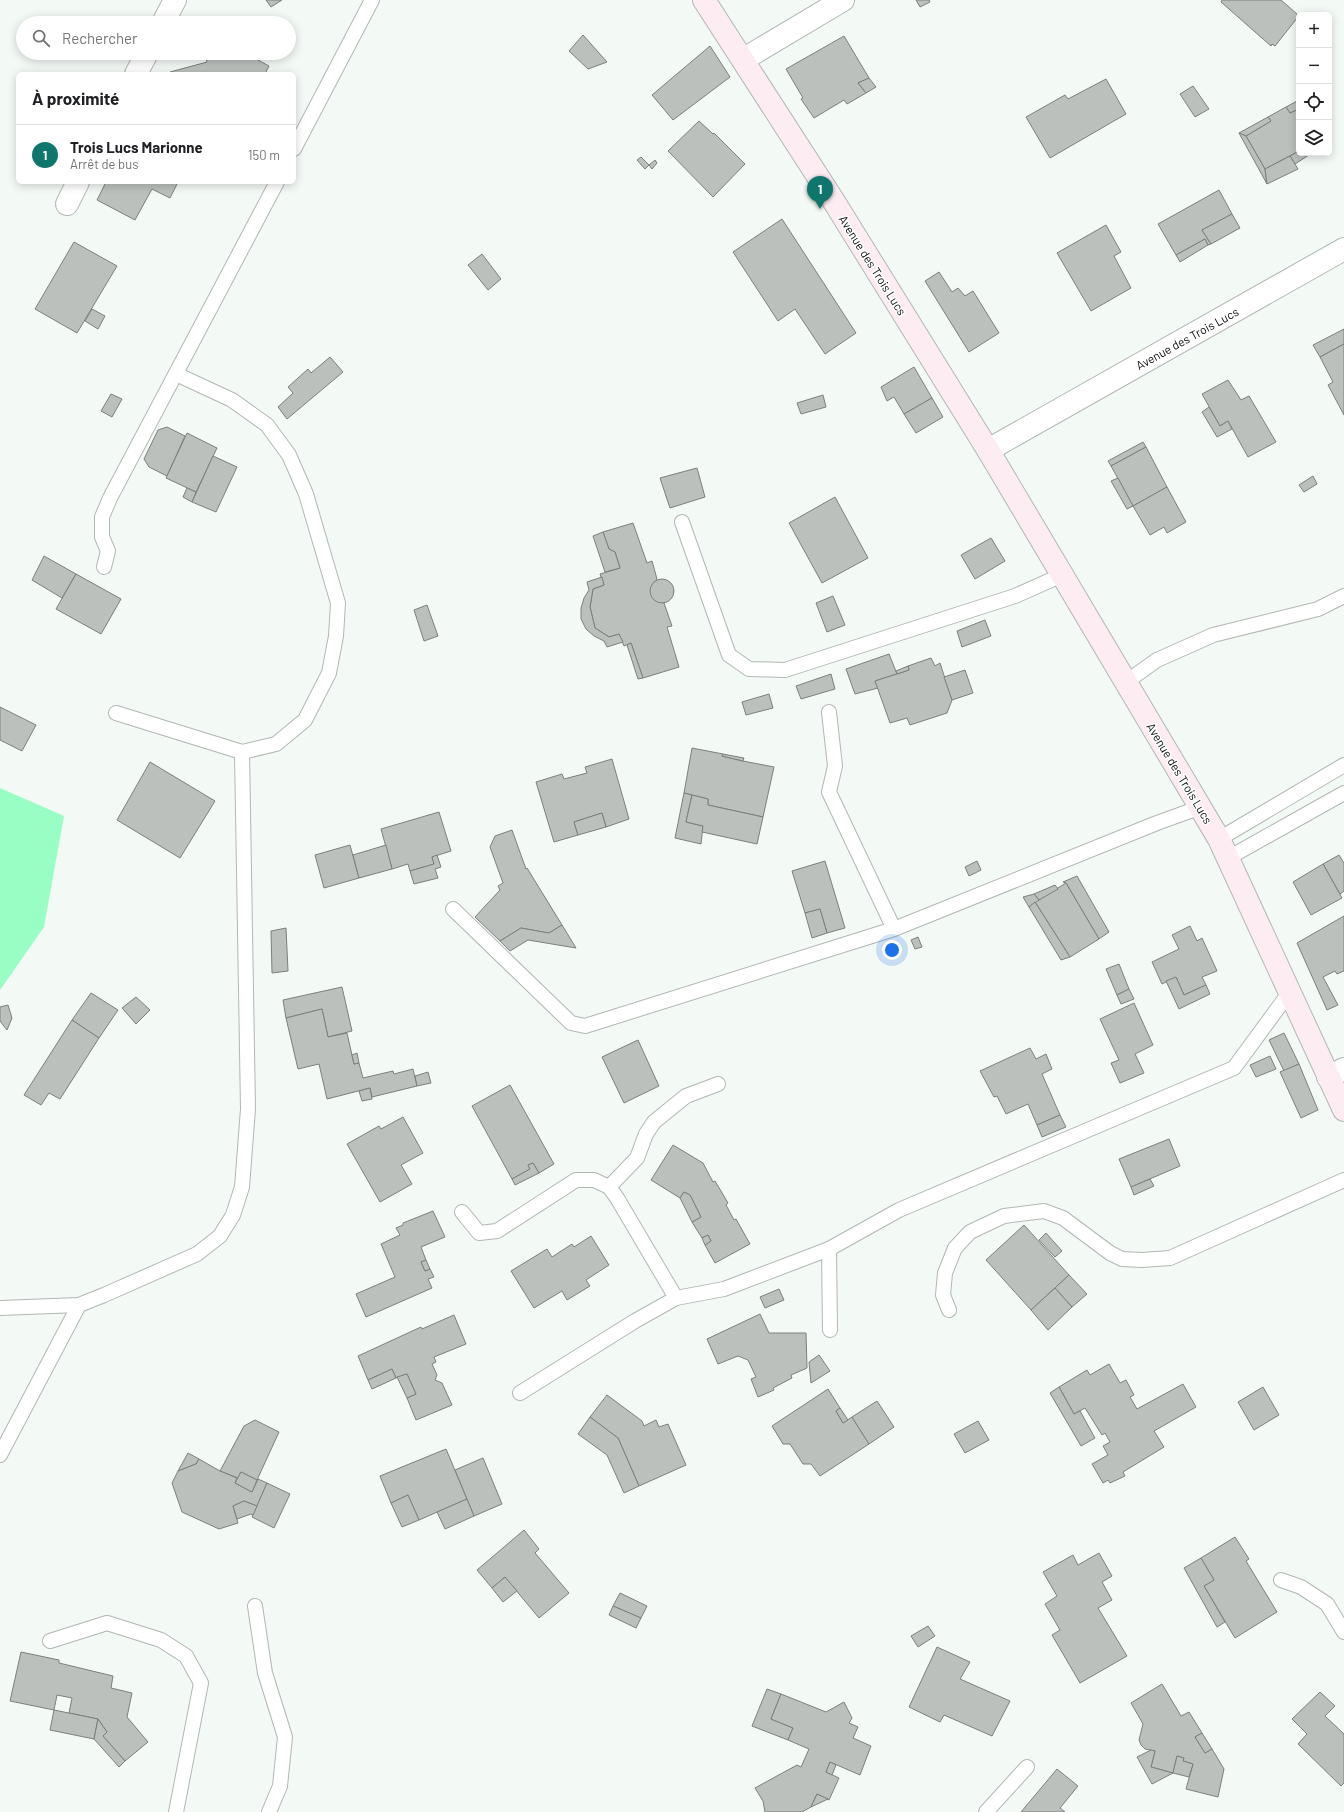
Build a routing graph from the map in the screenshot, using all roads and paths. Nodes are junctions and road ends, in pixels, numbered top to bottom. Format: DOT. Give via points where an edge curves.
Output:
graph roads {
  1 [pos="175,0"];
  2 [pos="372,0"];
  3 [pos="704,0"];
  4 [pos="843,0"];
  5 [pos="167,16"];
  6 [pos="744,59"];
  7 [pos="143,60"];
  8 [pos="137,72"];
  9 [pos="296,145"];
  10 [pos="77,184"];
  11 [pos="276,184"];
  12 [pos="67,204"];
  13 [pos="1344,249"];
  14 [pos="176,374"];
  15 [pos="988,450"];
  16 [pos="682,522"];
  17 [pos="104,567"];
  18 [pos="1062,574"];
  19 [pos="1344,596"];
  20 [pos="1126,682"];
  21 [pos="829,712"];
  22 [pos="116,713"];
  23 [pos="242,752"];
  24 [pos="1344,765"];
  25 [pos="1344,793"];
  26 [pos="1201,808"];
  27 [pos="1224,848"];
  28 [pos="453,909"];
  29 [pos="894,928"];
  30 [pos="1289,993"];
  31 [pos="1336,1073"];
  32 [pos="718,1084"];
  33 [pos="1344,1110"];
  34 [pos="1344,1180"];
  35 [pos="609,1188"];
  36 [pos="462,1212"];
  37 [pos="830,1249"];
  38 [pos="676,1298"];
  39 [pos="79,1305"];
  40 [pos="0,1308"];
  41 [pos="949,1310"];
  42 [pos="830,1330"];
  43 [pos="520,1393"];
  44 [pos="0,1455"];
  45 [pos="1281,1580"];
  46 [pos="256,1606"];
  47 [pos="1344,1632"];
  48 [pos="50,1640"];
  49 [pos="1027,1767"];
  50 [pos="176,1812"];
  51 [pos="269,1812"];
  52 [pos="986,1812"];
  1 -- 5 [label="street"];
  2 -- 9 [label="lane"];
  3 -- 6 [label="main road, Avenue des Trois Lucs"];
  4 -- 6 [label="street"];
  6 -- 15 [label="main road, Avenue des Trois Lucs"];
  7 -- 8 [label="street"];
  10 -- 12 [label="street"];
  11 -- 14 [label="lane"];
  13 -- 15 [label="street, Avenue des Trois Lucs"];
  14 -- 17 [label="lane" via="102,517 102,537 108,551"];
  14 -- 23 [label="lane" via="232,400 267,425 289,455 306,494 338,603 336,636 329,673 305,720 276,744"];
  15 -- 18 [label="main road, Avenue des Trois Lucs"];
  16 -- 18 [label="lane" via="729,656 749,669 785,670 1015,596"];
  18 -- 20 [label="main road, Avenue des Trois Lucs"];
  19 -- 20 [label="lane" via="1318,609 1213,635 1157,660"];
  20 -- 26 [label="main road, Avenue des Trois Lucs"];
  21 -- 29 [label="lane" via="835,766 829,792"];
  22 -- 23 [label="lane"];
  23 -- 39 [label="lane" via="248,1109 242,1187 232,1215 220,1236 197,1254"];
  24 -- 27 [label="lane"];
  25 -- 27 [label="lane"];
  26 -- 27 [label="main road, Avenue des Trois Lucs"];
  26 -- 29 [label="lane"];
  27 -- 30 [label="main road, Avenue des Trois Lucs"];
  28 -- 29 [label="lane" via="571,1023 585,1026"];
  30 -- 31 [label="main road, Avenue des Trois Lucs"];
  30 -- 37 [label="lane" via="1234,1068 899,1210"];
  31 -- 33 [label="main road, Avenue des Trois Lucs"];
  32 -- 35 [label="lane" via="686,1096 654,1122 646,1134 637,1158"];
  34 -- 41 [label="lane" via="1170,1258 1122,1259 1063,1218 1044,1211 1004,1216 970,1232 955,1248 945,1273 943,1295"];
  35 -- 36 [label="lane" via="594,1180 576,1180 497,1231 479,1233"];
  35 -- 38 [label="lane"];
  37 -- 38 [label="lane" via="724,1290"];
  37 -- 42 [label="lane"];
  38 -- 43 [label="lane"];
  39 -- 40 [label="lane"];
  39 -- 44 [label="lane"];
  45 -- 47 [label="lane" via="1301,1587 1327,1604"];
  46 -- 51 [label="lane" via="265,1673 285,1737 280,1786"];
  48 -- 50 [label="lane" via="107,1623 161,1640 186,1656 201,1683"];
  49 -- 52 [label="lane"];
}
